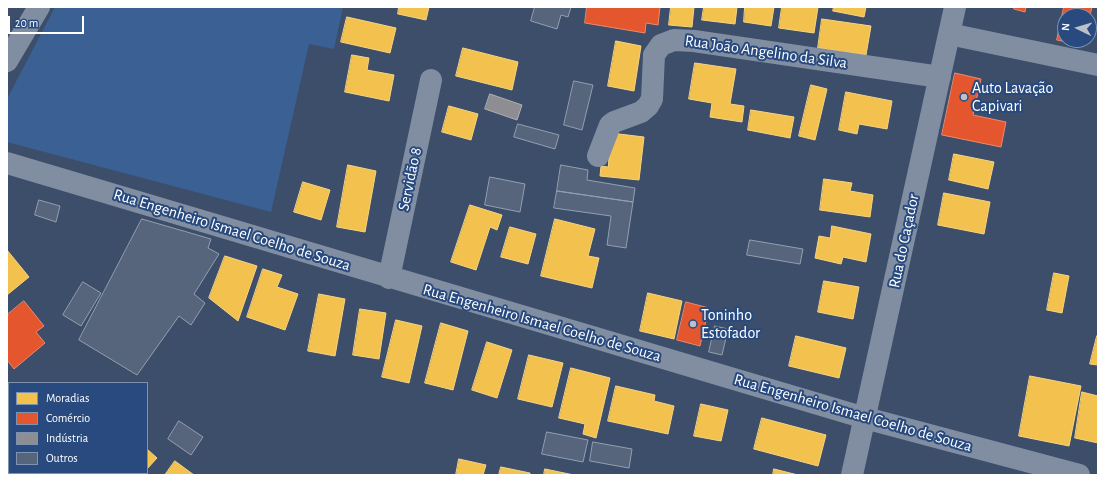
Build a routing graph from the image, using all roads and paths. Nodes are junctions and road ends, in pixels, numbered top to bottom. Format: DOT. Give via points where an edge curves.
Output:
graph roads {
  1 [pos="39,7"];
  2 [pos="955,7"];
  3 [pos="949,34"];
  4 [pos="7,61"];
  5 [pos="1098,65"];
  6 [pos="940,77"];
  7 [pos="431,80"];
  8 [pos="598,156"];
  9 [pos="7,163"];
  10 [pos="389,278"];
  11 [pos="865,418"];
  12 [pos="852,475"];
  13 [pos="1079,475"];
  1 -- 4 [label="street"];
  2 -- 3 [label="street, Rua do Caçador"];
  3 -- 5 [label="street"];
  3 -- 6 [label="street, Rua do Caçador"];
  6 -- 8 [label="street, Rua João Angelino da Silva" via="674,40 661,45 654,55 652,99 648,106 641,112 610,125"];
  6 -- 11 [label="street, Rua do Caçador"];
  7 -- 10 [label="street, Servidão 8"];
  9 -- 10 [label="street, Rua Engenheiro Ismael Coelho de Souza"];
  10 -- 11 [label="street, Rua Engenheiro Ismael Coelho de Souza"];
  11 -- 12 [label="street, Rua do Caçador"];
  11 -- 13 [label="street, Rua Engenheiro Ismael Coelho de Souza"];
}
